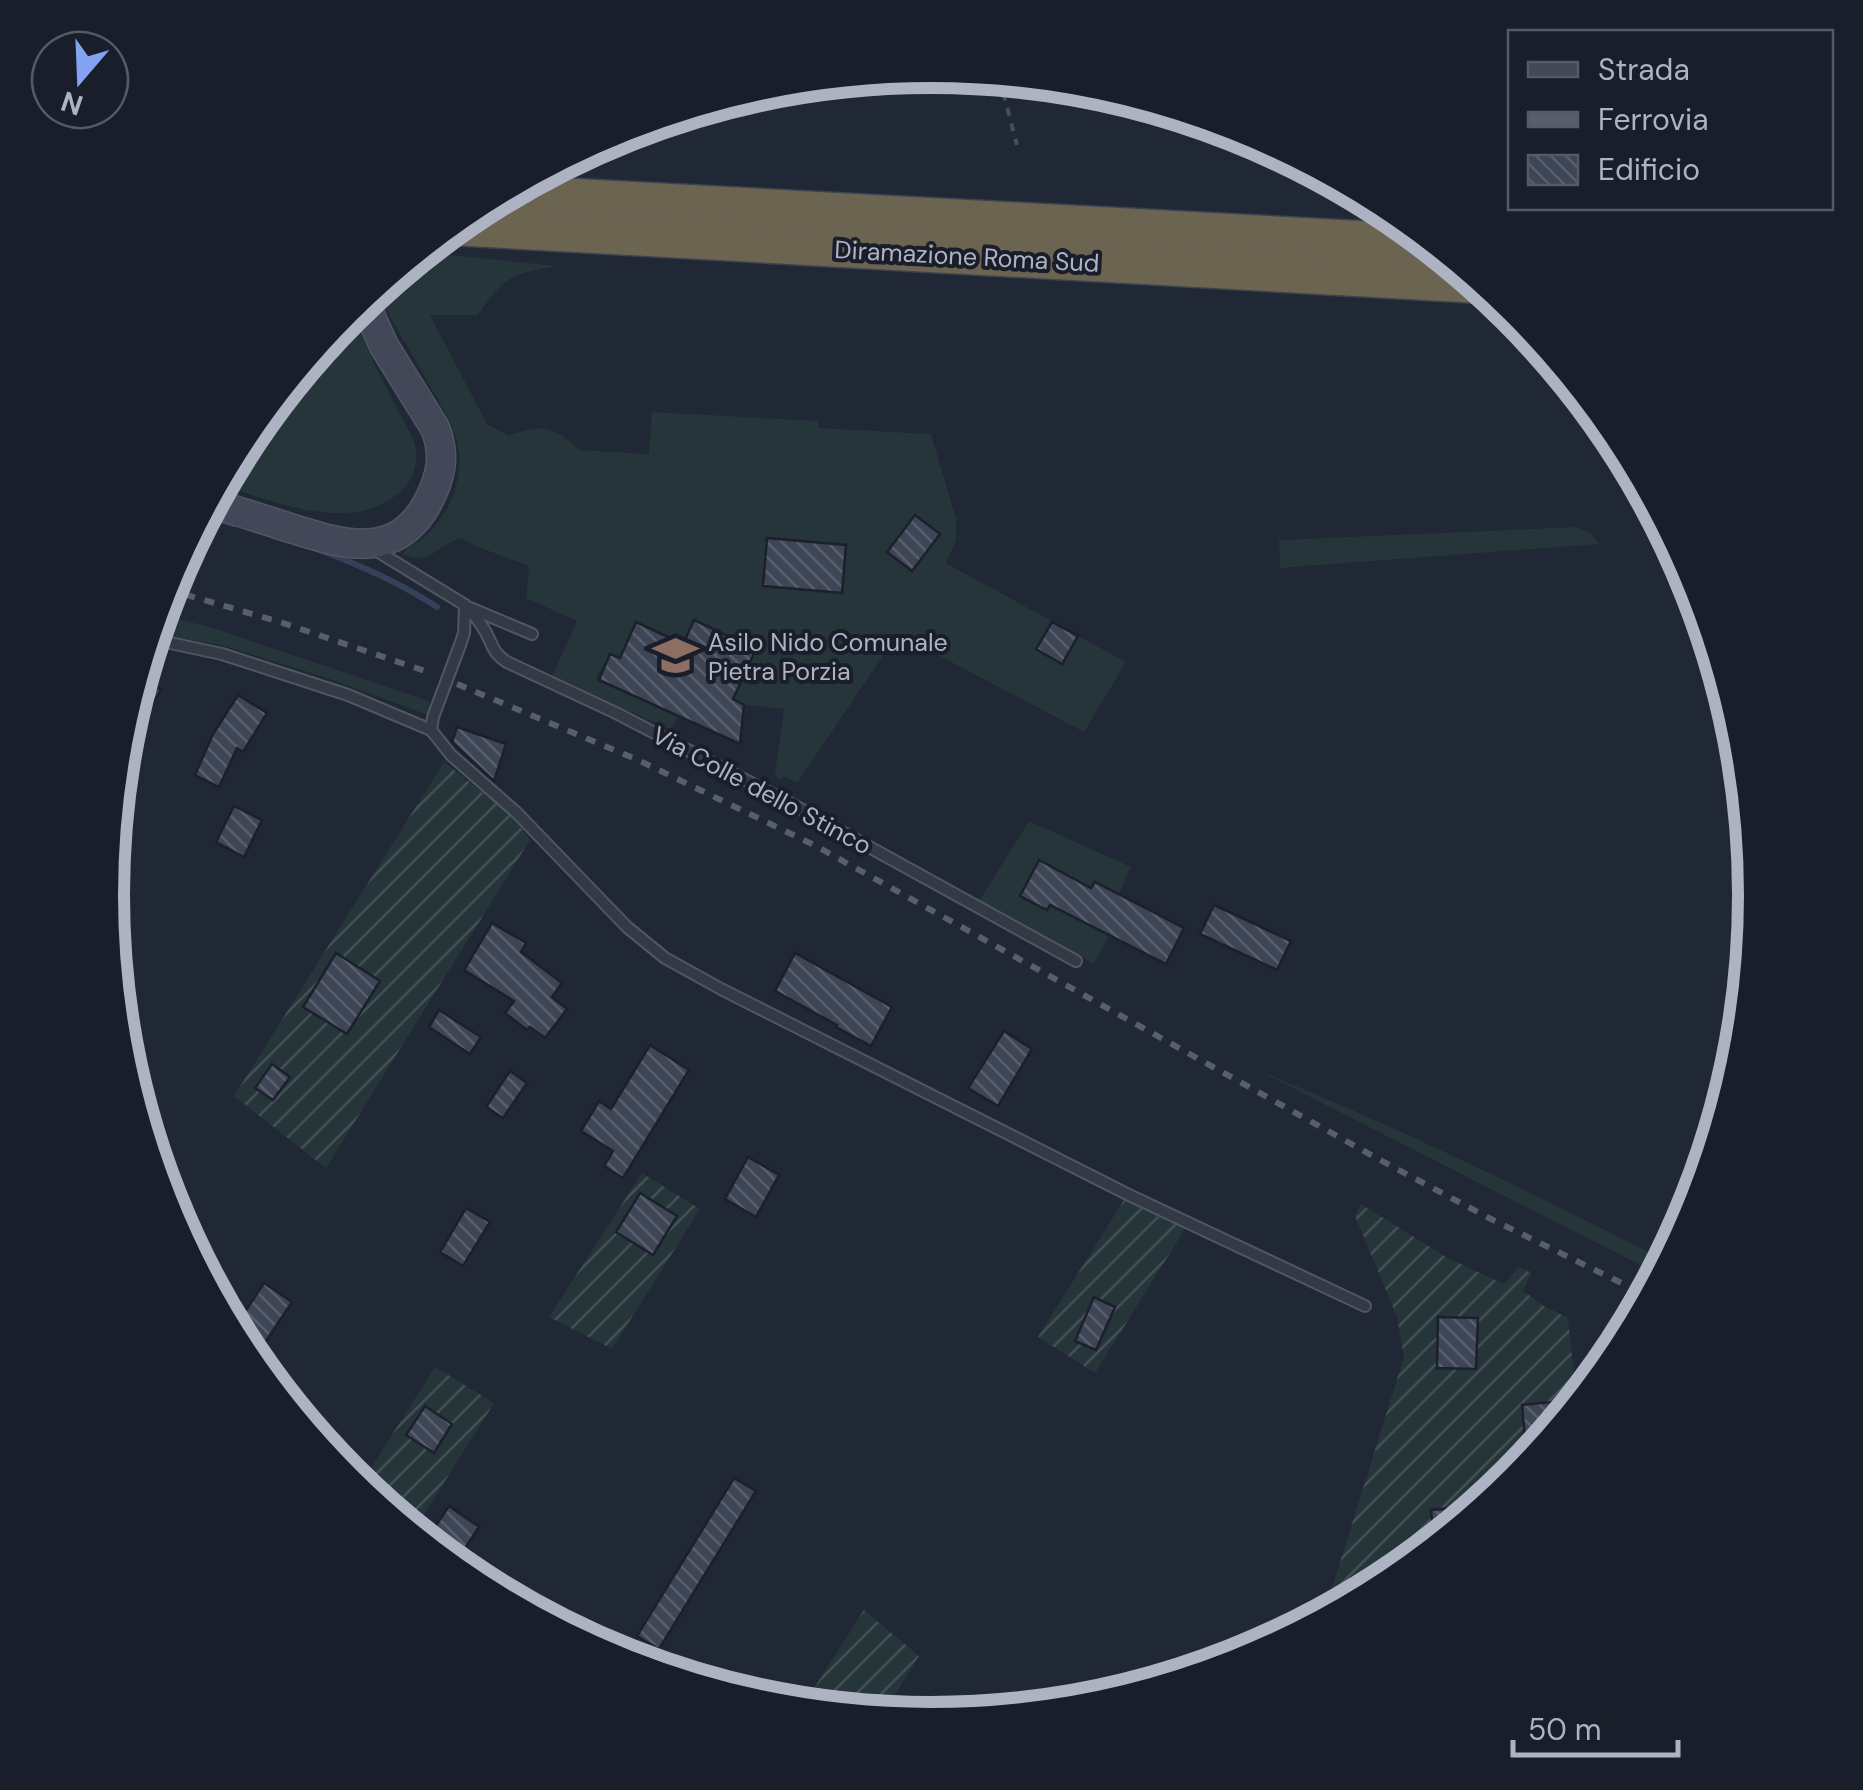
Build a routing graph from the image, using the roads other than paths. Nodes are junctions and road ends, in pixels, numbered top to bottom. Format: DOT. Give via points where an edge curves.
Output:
graph roads {
  1 [pos="529,195"];
  2 [pos="478,227"];
  3 [pos="1407,243"];
  4 [pos="1458,283"];
  5 [pos="371,315"];
  6 [pos="224,506"];
  7 [pos="368,544"];
  8 [pos="465,605"];
  9 [pos="532,634"];
  10 [pos="165,642"];
  11 [pos="431,730"];
  12 [pos="1076,961"];
  13 [pos="1365,1306"];
  1 -- 3 [label="highway, Diramazione Roma Sud"];
  2 -- 4 [label="highway, Diramazione Roma Sud"];
  5 -- 7 [label="street" via="435,428 442,454 435,487 414,523"];
  6 -- 7 [label="street" via="319,537"];
  7 -- 8 [label="lane, Via Colle dello Stinco"];
  8 -- 9 [label="lane"];
  8 -- 11 [label="lane, bridge" via="464,633"];
  8 -- 12 [label="lane, Via Colle dello Stinco" via="507,662 784,800"];
  10 -- 11 [label="lane" via="348,695"];
  11 -- 13 [label="lane" via="617,919 681,968 1129,1195"];
}
